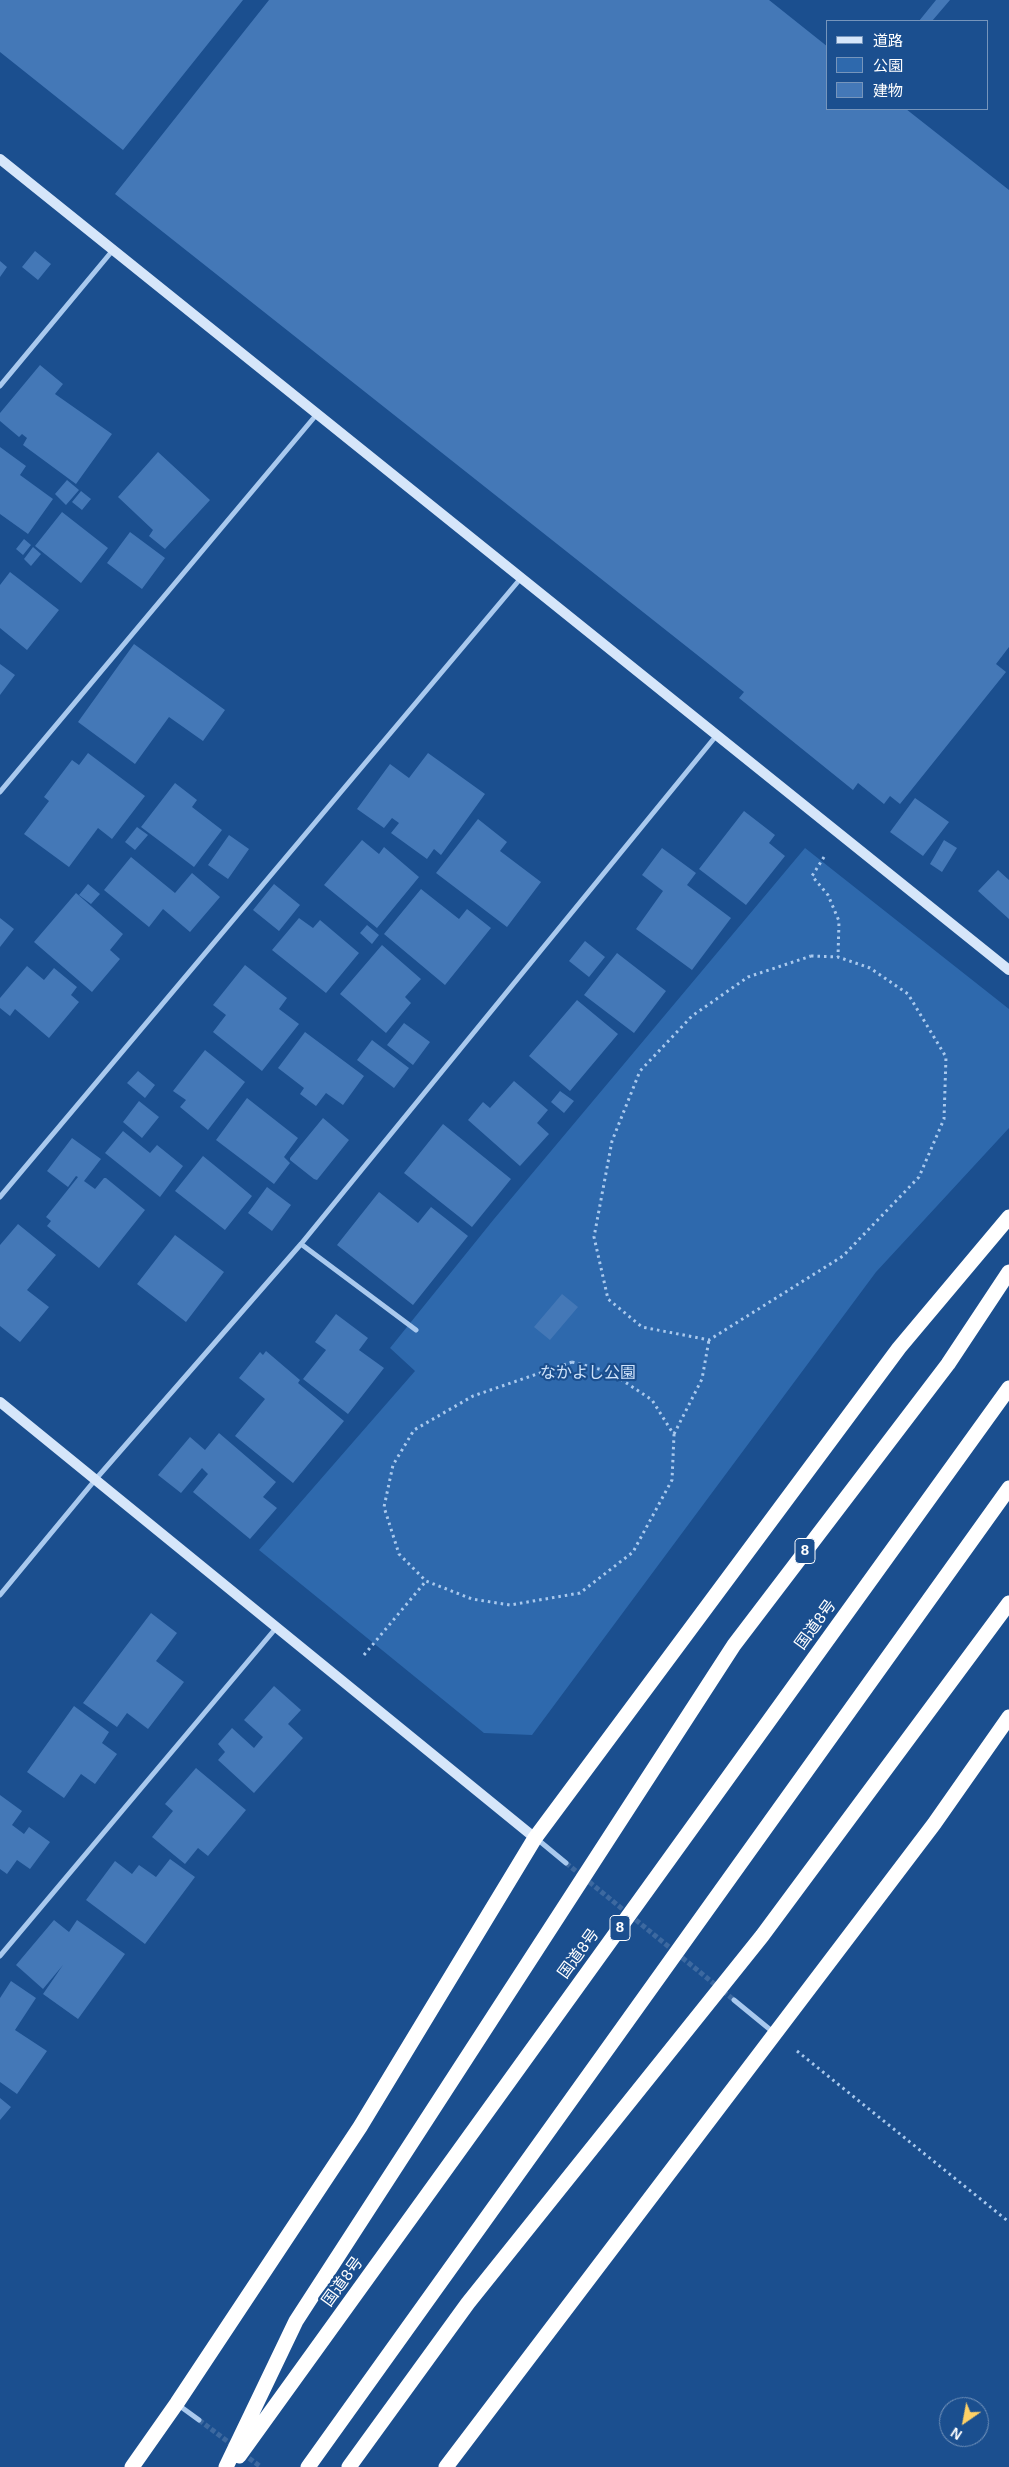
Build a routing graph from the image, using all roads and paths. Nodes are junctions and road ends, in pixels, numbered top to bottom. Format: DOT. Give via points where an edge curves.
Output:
graph roads {
  1 [pos="0,159"];
  2 [pos="114,250"];
  3 [pos="0,386"];
  4 [pos="317,414"];
  5 [pos="521,578"];
  6 [pos="716,736"];
  7 [pos="0,792"];
  8 [pos="839,834"];
  9 [pos="838,957"];
  10 [pos="1009,970"];
  11 [pos="0,1197"];
  12 [pos="1009,1217"];
  13 [pos="301,1244"];
  14 [pos="1009,1272"];
  15 [pos="416,1330"];
  16 [pos="709,1340"];
  17 [pos="1009,1388"];
  18 [pos="0,1402"];
  19 [pos="674,1435"];
  20 [pos="95,1480"];
  21 [pos="1009,1488"];
  22 [pos="426,1581"];
  23 [pos="0,1595"];
  24 [pos="1009,1603"];
  25 [pos="276,1628"];
  26 [pos="364,1654"];
  27 [pos="1009,1717"];
  28 [pos="536,1838"];
  29 [pos="566,1862"];
  30 [pos="0,1956"];
  31 [pos="734,2000"];
  32 [pos="775,2034"];
  33 [pos="1009,2222"];
  34 [pos="177,2403"];
  35 [pos="200,2420"];
  36 [pos="132,2467"];
  37 [pos="226,2467"];
  38 [pos="231,2467"];
  39 [pos="308,2467"];
  40 [pos="349,2467"];
  41 [pos="446,2467"];
  1 -- 2 [label="street"];
  2 -- 3 [label="street"];
  2 -- 4 [label="street"];
  4 -- 5 [label="street"];
  4 -- 7 [label="street"];
  5 -- 6 [label="street"];
  5 -- 11 [label="street"];
  6 -- 8 [label="street"];
  6 -- 13 [label="street"];
  8 -- 9 [label="path" via="812,876 828,895 839,921"];
  8 -- 10 [label="street"];
  9 -- 16 [label="path" via="870,968 908,994 946,1057 944,1119 919,1177 843,1256"];
  9 -- 16 [label="path" via="811,956 748,977 692,1016 640,1071 612,1141 594,1236 608,1299 642,1327"];
  12 -- 28 [label="highway" via="899,1348"];
  13 -- 15 [label="street"];
  13 -- 20 [label="street"];
  14 -- 37 [label="highway, 8" via="948,1364 734,1645 296,2321"];
  16 -- 19 [label="path" via="702,1379"];
  17 -- 38 [label="highway, 国道8号 / 8"];
  18 -- 20 [label="street"];
  19 -- 22 [label="path" via="672,1480 633,1552 580,1593 510,1605 472,1599"];
  19 -- 22 [label="path" via="652,1400 610,1372 572,1362 473,1396 414,1430 393,1465 384,1507 399,1554"];
  20 -- 23 [label="street"];
  20 -- 25 [label="street"];
  21 -- 39 [label="highway"];
  22 -- 26 [label="path"];
  24 -- 40 [label="highway" via="762,1936 468,2303"];
  25 -- 28 [label="street"];
  25 -- 30 [label="street"];
  27 -- 32 [label="highway" via="934,1824"];
  28 -- 29 [label="street"];
  28 -- 34 [label="highway" via="360,2127"];
  31 -- 32 [label="street"];
  32 -- 33 [label="path"];
  32 -- 41 [label="highway"];
  34 -- 35 [label="street"];
  34 -- 36 [label="highway"];
}
